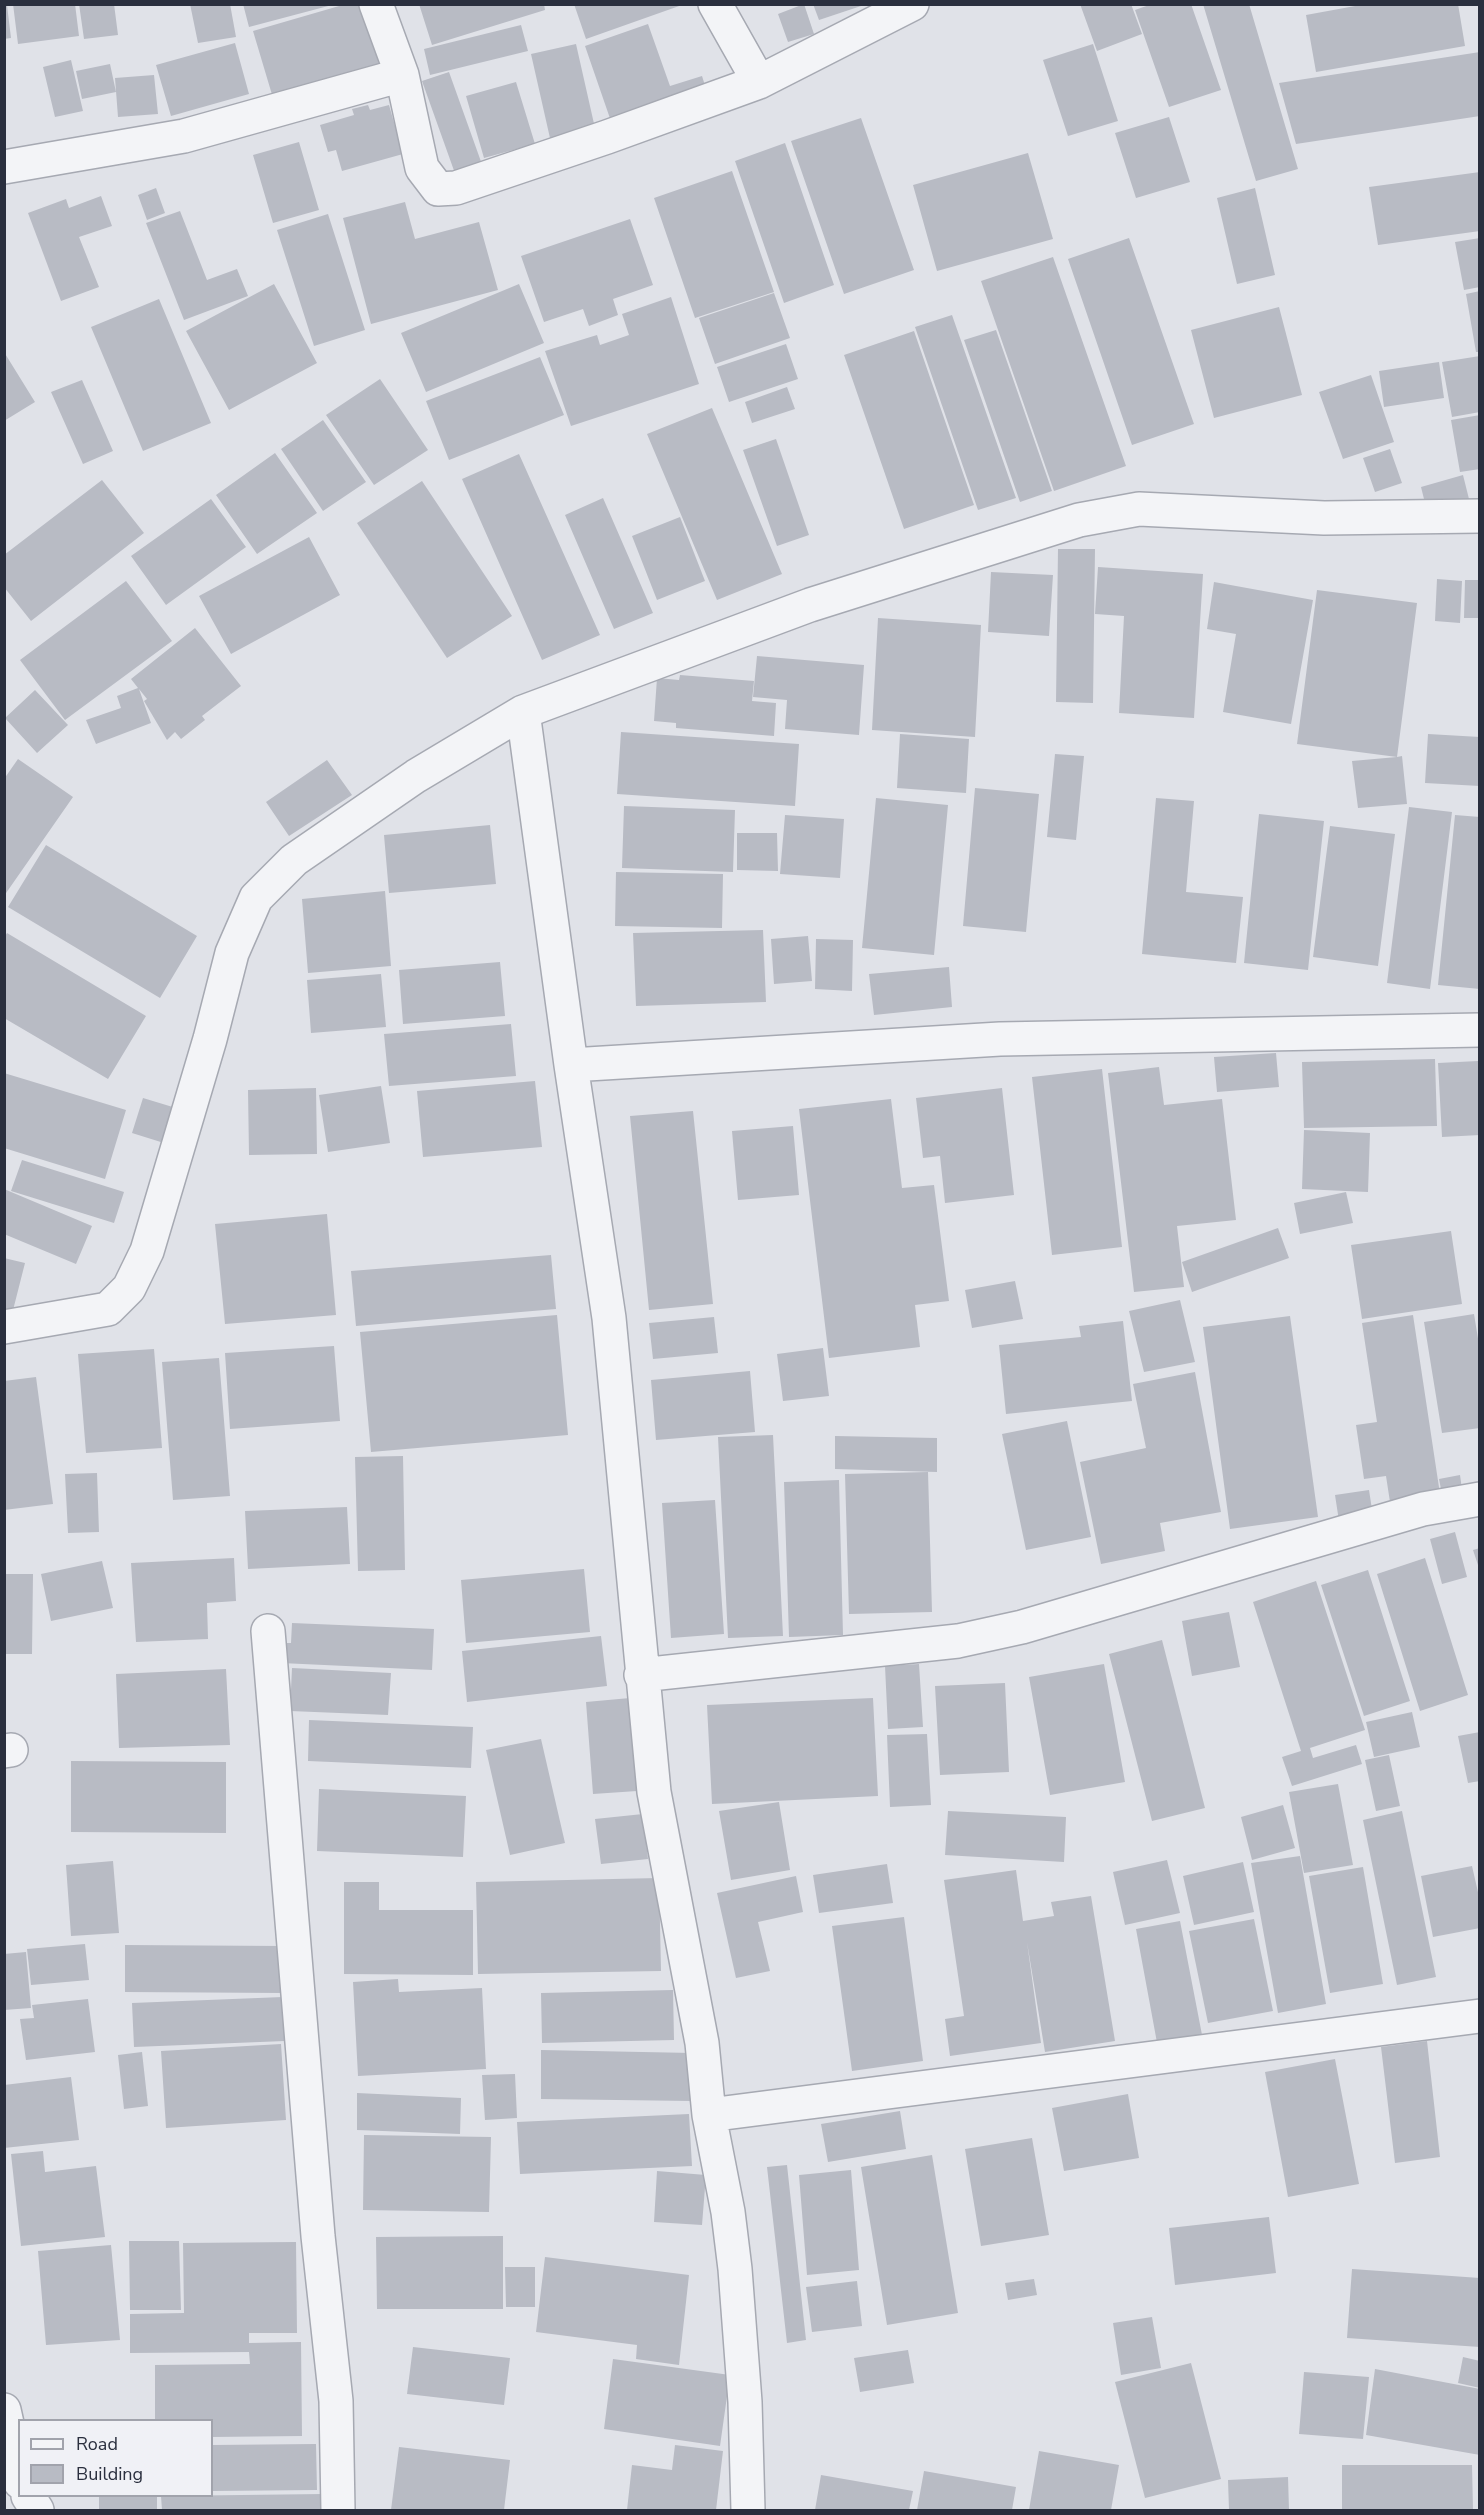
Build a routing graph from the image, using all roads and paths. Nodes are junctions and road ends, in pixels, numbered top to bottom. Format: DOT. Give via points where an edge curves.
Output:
graph roads {
  1 [pos="376,4"];
  2 [pos="715,4"];
  3 [pos="912,4"];
  4 [pos="402,75"];
  5 [pos="759,82"];
  6 [pos="4,167"];
  7 [pos="1479,516"];
  8 [pos="523,712"];
  9 [pos="1479,1030"];
  10 [pos="571,1065"];
  11 [pos="4,1327"];
  12 [pos="1479,1499"];
  13 [pos="268,1631"];
  14 [pos="641,1675"];
  15 [pos="1479,2016"];
  16 [pos="709,2115"];
  17 [pos="4,2410"];
  18 [pos="18,2473"];
  19 [pos="29,2497"];
  20 [pos="37,2511"];
  21 [pos="338,2511"];
  22 [pos="748,2511"];
  1 -- 4 [label="street"];
  2 -- 5 [label="street"];
  3 -- 5 [label="street"];
  4 -- 5 [label="street" via="422,168 438,189 456,188"];
  4 -- 6 [label="street" via="184,136"];
  7 -- 8 [label="street" via="1324,518 1140,509 1078,520 810,605"];
  8 -- 10 [label="street"];
  8 -- 11 [label="street" via="416,776 294,860 256,898 232,953 147,1251 129,1288 108,1309"];
  9 -- 10 [label="street" via="1000,1039"];
  10 -- 14 [label="street" via="609,1318"];
  12 -- 14 [label="street" via="1423,1509 1022,1627 958,1641"];
  13 -- 21 [label="street" via="318,2236 336,2401"];
  14 -- 16 [label="street" via="654,1792 702,2043"];
  15 -- 16 [label="street"];
  16 -- 22 [label="street" via="735,2269"];
  17 -- 18 [label="street"];
  19 -- 20 [label="street"];
}
